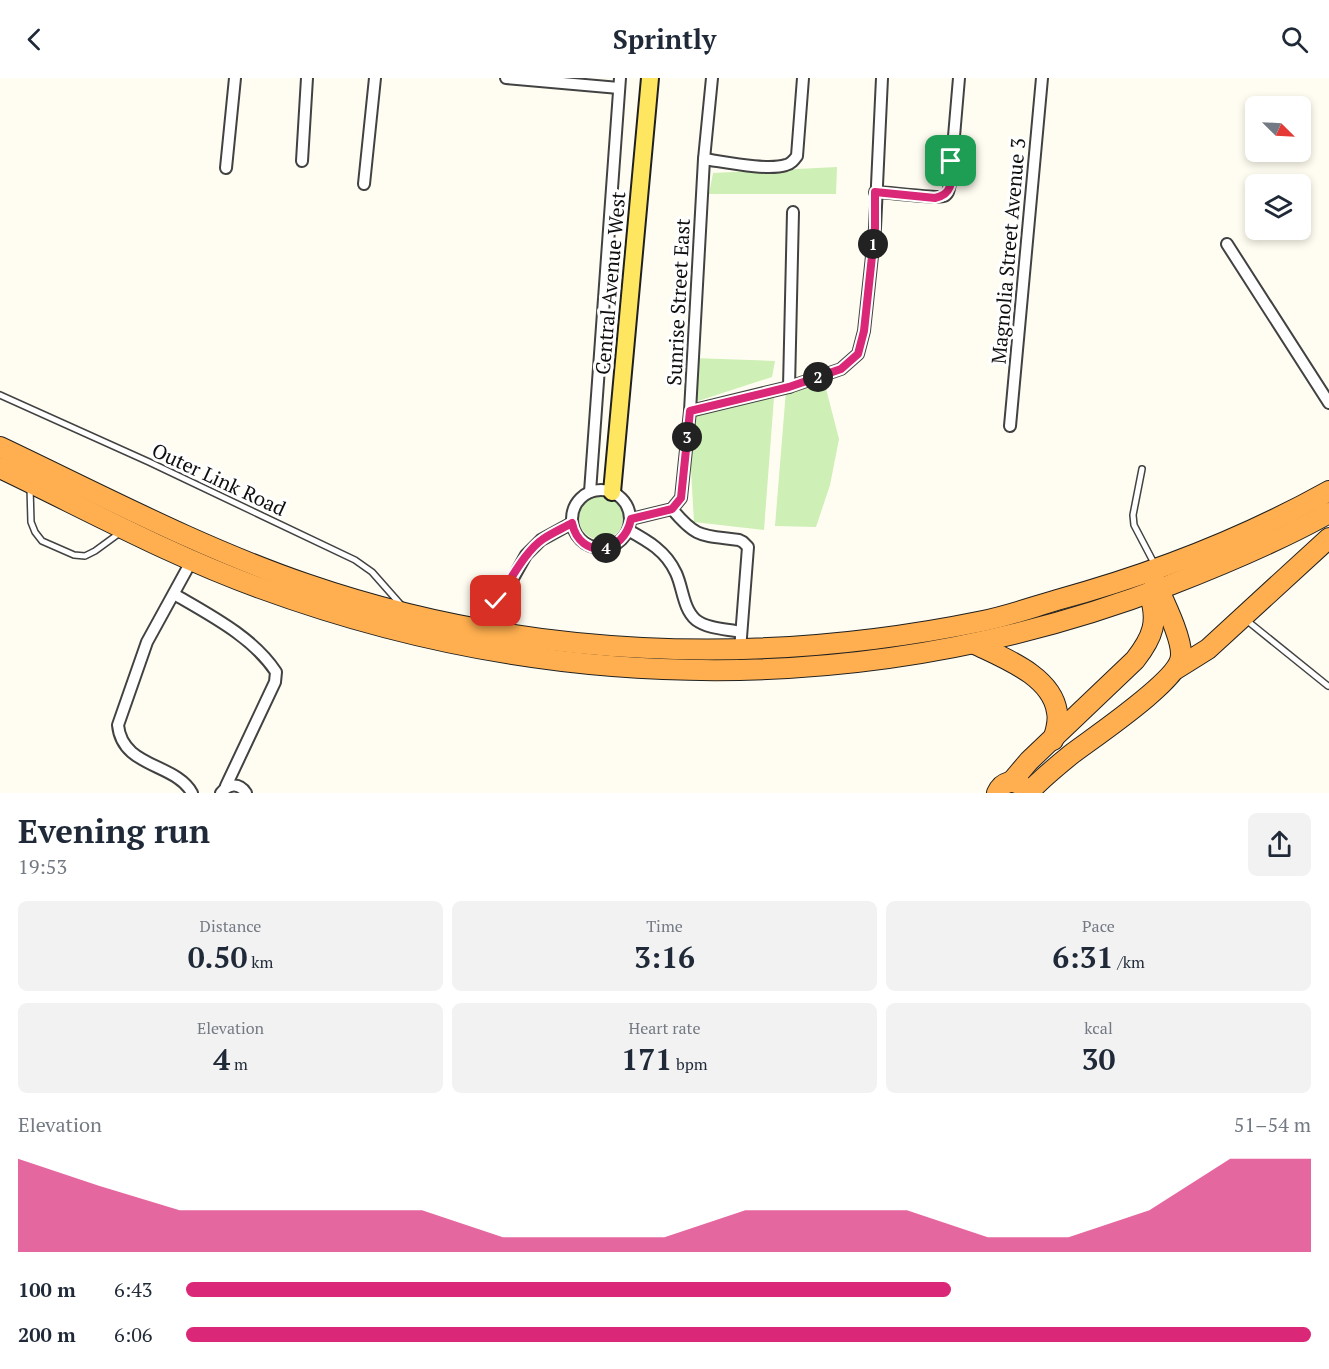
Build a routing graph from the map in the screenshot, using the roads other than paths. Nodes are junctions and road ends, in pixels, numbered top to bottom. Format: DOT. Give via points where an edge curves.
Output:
graph roads {
  1 [pos="235,78"];
  2 [pos="307,78"];
  3 [pos="375,78"];
  4 [pos="506,78"];
  5 [pos="650,78"];
  6 [pos="712,78"];
  7 [pos="803,78"];
  8 [pos="882,78"];
  9 [pos="959,78"];
  10 [pos="1042,78"];
  11 [pos="619,83"];
  12 [pos="704,159"];
  13 [pos="302,160"];
  14 [pos="226,168"];
  15 [pos="364,184"];
  16 [pos="875,192"];
  17 [pos="794,212"];
  18 [pos="1227,244"];
  19 [pos="789,387"];
  20 [pos="0,395"];
  21 [pos="1329,403"];
  22 [pos="690,411"];
  23 [pos="1010,426"];
  24 [pos="0,447"];
  25 [pos="0,468"];
  26 [pos="1142,470"];
  27 [pos="30,482"];
  28 [pos="1329,491"];
  29 [pos="590,492"];
  30 [pos="612,492"];
  31 [pos="672,509"];
  32 [pos="1329,513"];
  33 [pos="572,523"];
  34 [pos="630,525"];
  35 [pos="124,529"];
  36 [pos="1329,538"];
  37 [pos="192,560"];
  38 [pos="1152,580"];
  39 [pos="174,594"];
  40 [pos="1122,604"];
  41 [pos="409,614"];
  42 [pos="1242,617"];
  43 [pos="1155,623"];
  44 [pos="483,630"];
  45 [pos="740,641"];
  46 [pos="975,644"];
  47 [pos="1176,669"];
  48 [pos="1328,686"];
  49 [pos="1053,740"];
  50 [pos="224,790"];
  51 [pos="1016,790"];
  52 [pos="192,793"];
  53 [pos="246,793"];
  1 -- 14 [label="street"];
  2 -- 13 [label="street"];
  3 -- 15 [label="street"];
  4 -- 11 [label="street"];
  5 -- 30 [label="main road, Central Avenue West"];
  6 -- 12 [label="street, Sunrise Street East"];
  7 -- 12 [label="street" via="797,156 788,165"];
  8 -- 16 [label="street"];
  9 -- 16 [label="street" via="948,192 935,198"];
  10 -- 23 [label="street, Magnolia Street Avenue 3"];
  11 -- 29 [label="street"];
  12 -- 22 [label="street, Sunrise Street East"];
  16 -- 19 [label="street" via="875,228 858,354 841,369"];
  17 -- 19 [label="street"];
  18 -- 21 [label="street"];
  19 -- 22 [label="street"];
  20 -- 41 [label="lane, Outer Link Road" via="355,561 372,572"];
  22 -- 31 [label="street, Sunrise Street East" via="681,498"];
  24 -- 41 [label="highway" via="250,563"];
  25 -- 27 [label="highway"];
  26 -- 38 [label="lane" via="1133,515"];
  27 -- 35 [label="highway"];
  27 -- 35 [label="lane" via="32,522 42,541 85,556"];
  28 -- 38 [label="highway"];
  29 -- 30 [label="street"];
  29 -- 33 [label="street" via="574,508"];
  30 -- 34 [label="street" via="628,508"];
  31 -- 34 [label="street"];
  31 -- 45 [label="street" via="694,533 739,540 747,546"];
  32 -- 38 [label="highway" via="1233,560"];
  33 -- 34 [label="street" via="581,541 602,549 622,540"];
  33 -- 44 [label="street" via="541,540 526,555 496,601"];
  34 -- 45 [label="street" via="661,551 676,572 690,614"];
  35 -- 37 [label="highway"];
  36 -- 42 [label="highway"];
  37 -- 39 [label="street"];
  37 -- 46 [label="highway" via="302,603 405,632 482,649 599,665 717,671 816,667"];
  38 -- 40 [label="highway"];
  38 -- 43 [label="highway"];
  38 -- 45 [label="highway" via="917,633 816,646"];
  38 -- 47 [label="highway" via="1179,640 1182,654"];
  39 -- 50 [label="street" via="221,622 253,647 276,672 275,682"];
  39 -- 52 [label="street" via="147,642 118,725 123,744 184,783"];
  40 -- 43 [label="highway"];
  40 -- 46 [label="highway"];
  41 -- 44 [label="highway"];
  42 -- 47 [label="highway" via="1208,649"];
  42 -- 48 [label="lane"];
  43 -- 49 [label="highway" via="1135,660"];
  44 -- 45 [label="highway" via="656,650"];
  46 -- 49 [label="highway" via="1043,684 1057,711"];
  47 -- 51 [label="highway" via="1146,698 1043,777"];
  49 -- 51 [label="highway" via="1029,761"];
  50 -- 53 [label="street" via="234,785"];
}
